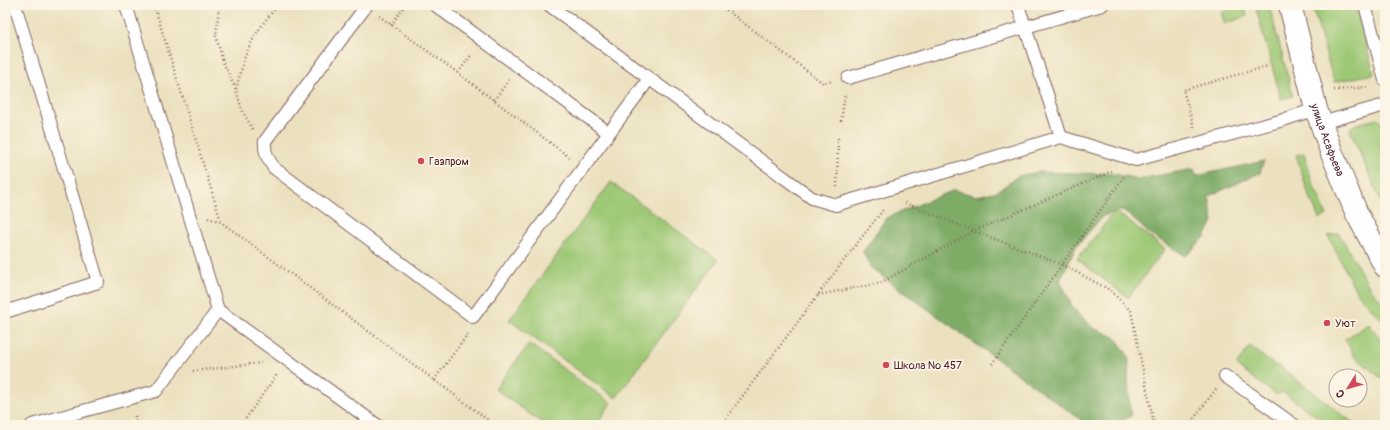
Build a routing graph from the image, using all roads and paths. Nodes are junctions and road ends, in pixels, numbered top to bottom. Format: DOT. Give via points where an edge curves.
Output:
graph roads {
  1 [pos="15,5"];
  2 [pos="126,5"];
  3 [pos="154,5"];
  4 [pos="222,5"];
  5 [pos="280,5"];
  6 [pos="405,5"];
  7 [pos="435,5"];
  8 [pos="549,5"];
  9 [pos="720,5"];
  10 [pos="1018,5"];
  11 [pos="1102,5"];
  12 [pos="1290,5"];
  13 [pos="1365,5"];
  14 [pos="370,9"];
  15 [pos="391,25"];
  16 [pos="1025,28"];
  17 [pos="483,40"];
  18 [pos="519,66"];
  19 [pos="1268,66"];
  20 [pos="458,73"];
  21 [pos="848,78"];
  22 [pos="650,79"];
  23 [pos="1385,80"];
  24 [pos="1370,87"];
  25 [pos="236,90"];
  26 [pos="1334,90"];
  27 [pos="494,100"];
  28 [pos="1385,105"];
  29 [pos="1319,116"];
  30 [pos="841,121"];
  31 [pos="609,133"];
  32 [pos="1061,137"];
  33 [pos="838,138"];
  34 [pos="265,141"];
  35 [pos="1198,142"];
  36 [pos="571,159"];
  37 [pos="1136,160"];
  38 [pos="892,193"];
  39 [pos="836,205"];
  40 [pos="189,212"];
  41 [pos="221,222"];
  42 [pos="974,231"];
  43 [pos="1062,265"];
  44 [pos="1385,266"];
  45 [pos="818,295"];
  46 [pos="218,310"];
  47 [pos="5,312"];
  48 [pos="473,317"];
  49 [pos="288,359"];
  50 [pos="992,364"];
  51 [pos="169,374"];
  52 [pos="1225,376"];
  53 [pos="434,380"];
  54 [pos="702,422"];
  55 [pos="32,425"];
  56 [pos="241,425"];
  57 [pos="377,425"];
  58 [pos="495,425"];
  59 [pos="705,425"];
  60 [pos="721,425"];
  61 [pos="1154,425"];
  62 [pos="1190,425"];
  63 [pos="1294,425"];
  1 -- 47 [label="lane" via="98,282"];
  2 -- 40 [label="lane"];
  3 -- 41 [label="path"];
  4 -- 25 [label="path" via="219,8 216,36 223,62"];
  5 -- 25 [label="path" via="258,32 249,49"];
  6 -- 15 [label="path"];
  7 -- 17 [label="lane"];
  8 -- 22 [label="lane"];
  9 -- 21 [label="path" via="823,83"];
  10 -- 16 [label="lane"];
  11 -- 16 [label="lane"];
  12 -- 29 [label="street, улица Асафьева"];
  13 -- 23 [label="lane"];
  14 -- 15 [label="path"];
  14 -- 34 [label="lane"];
  15 -- 20 [label="path"];
  16 -- 21 [label="lane"];
  16 -- 32 [label="lane"];
  17 -- 18 [label="lane"];
  17 -- 20 [label="path"];
  18 -- 27 [label="path"];
  18 -- 31 [label="lane"];
  19 -- 35 [label="path" via="1183,90"];
  20 -- 27 [label="path"];
  21 -- 30 [label="path"];
  22 -- 31 [label="lane"];
  22 -- 39 [label="lane" via="812,198"];
  24 -- 26 [label="path"];
  25 -- 34 [label="path" via="242,110 253,131"];
  27 -- 36 [label="path"];
  28 -- 29 [label="lane"];
  29 -- 35 [label="lane" via="1280,121"];
  29 -- 44 [label="street, улица Асафьева" via="1357,214"];
  31 -- 48 [label="lane"];
  32 -- 37 [label="lane"];
  32 -- 38 [label="lane"];
  33 -- 39 [label="path"];
  34 -- 48 [label="lane" via="264,149 274,168"];
  35 -- 37 [label="lane"];
  37 -- 42 [label="path"];
  37 -- 43 [label="path"];
  38 -- 39 [label="lane"];
  38 -- 42 [label="path"];
  38 -- 45 [label="path"];
  40 -- 41 [label="path"];
  40 -- 46 [label="lane"];
  41 -- 53 [label="path"];
  42 -- 43 [label="path"];
  42 -- 45 [label="path" via="880,283"];
  43 -- 50 [label="path"];
  43 -- 61 [label="path" via="1110,290 1131,310"];
  45 -- 60 [label="path"];
  46 -- 49 [label="lane"];
  46 -- 51 [label="lane"];
  48 -- 53 [label="path" via="472,328"];
  49 -- 51 [label="path"];
  49 -- 56 [label="path"];
  49 -- 57 [label="lane"];
  51 -- 55 [label="lane" via="156,391"];
  52 -- 62 [label="path"];
  52 -- 63 [label="lane"];
  53 -- 58 [label="path"];
  54 -- 59 [label="path"];
}
